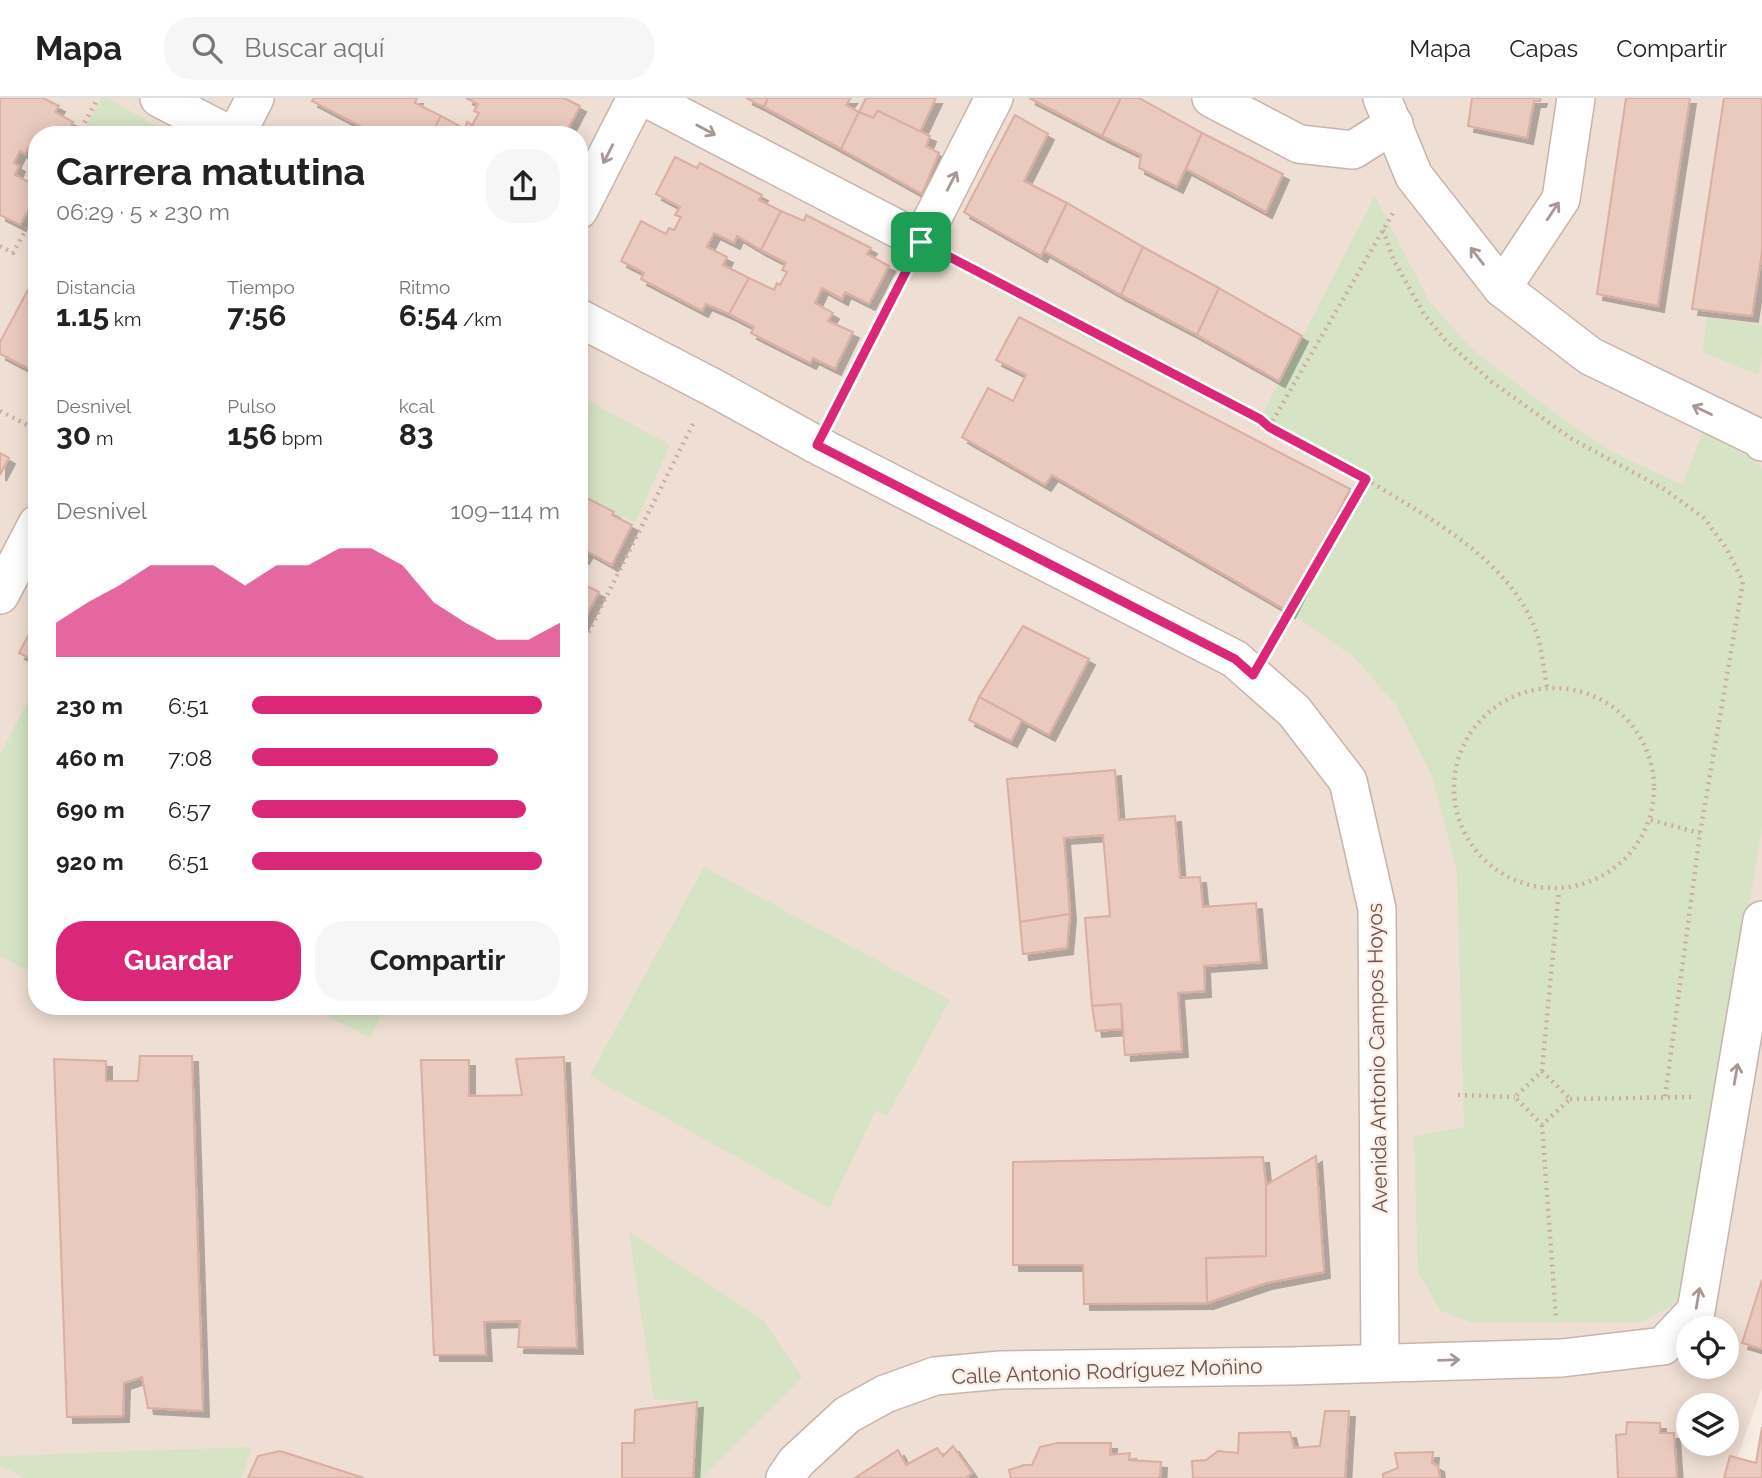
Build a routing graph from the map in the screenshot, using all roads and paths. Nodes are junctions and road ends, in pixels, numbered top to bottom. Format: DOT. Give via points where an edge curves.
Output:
graph roads {
  1 [pos="98,98"];
  2 [pos="159,98"];
  3 [pos="255,98"];
  4 [pos="636,98"];
  5 [pos="646,98"];
  6 [pos="995,98"];
  7 [pos="1211,98"];
  8 [pos="1576,98"];
  9 [pos="1388,111"];
  10 [pos="83,126"];
  11 [pos="213,126"];
  12 [pos="241,126"];
  13 [pos="1414,176"];
  14 [pos="588,192"];
  15 [pos="28,226"];
  16 [pos="1382,230"];
  17 [pos="921,242"];
  18 [pos="0,246"];
  19 [pos="1502,288"];
  20 [pos="588,323"];
  21 [pos="712,387"];
  22 [pos="0,411"];
  23 [pos="28,425"];
  24 [pos="1269,427"];
  25 [pos="1761,436"];
  26 [pos="817,445"];
  27 [pos="1366,479"];
  28 [pos="28,541"];
  29 [pos="0,595"];
  30 [pos="588,633"];
  31 [pos="1253,675"];
  32 [pos="1547,687"];
  33 [pos="1651,820"];
  34 [pos="1700,833"];
  35 [pos="1559,890"];
  36 [pos="1762,920"];
  37 [pos="1542,1071"];
  38 [pos="1458,1095"];
  39 [pos="1516,1097"];
  40 [pos="1704,1097"];
  41 [pos="1665,1098"];
  42 [pos="1570,1099"];
  43 [pos="1542,1125"];
  44 [pos="1556,1323"];
  45 [pos="1380,1363"];
  46 [pos="785,1478"];
  1 -- 10 [label="path"];
  2 -- 11 [label="street"];
  3 -- 12 [label="street"];
  4 -- 14 [label="street, one-way"];
  5 -- 17 [label="street, one-way"];
  17 -- 6 [label="street, one-way"];
  7 -- 9 [label="street" via="1299,145 1353,150"];
  19 -- 8 [label="street, one-way" via="1561,200"];
  9 -- 13 [label="street"];
  13 -- 16 [label="path"];
  19 -- 13 [label="street, one-way"];
  15 -- 18 [label="path" via="13,253"];
  16 -- 24 [label="path"];
  16 -- 34 [label="path" via="1424,314 1446,341 1492,382 1572,439 1664,489 1704,517 1727,549 1743,582"];
  17 -- 24 [label="path"];
  17 -- 26 [label="path"];
  25 -- 19 [label="street, one-way" via="1590,356"];
  20 -- 21 [label="street, Avenida Antonio Campos Hoyos"];
  21 -- 26 [label="street, Avenida Antonio Campos Hoyos"];
  21 -- 30 [label="path"];
  22 -- 23 [label="path"];
  24 -- 27 [label="path"];
  26 -- 31 [label="street, Avenida Antonio Campos Hoyos" via="1235,659"];
  27 -- 31 [label="path"];
  27 -- 32 [label="path" via="1448,531 1491,565 1518,596 1536,634"];
  28 -- 29 [label="street"];
  31 -- 45 [label="street, Avenida Antonio Campos Hoyos" via="1294,711 1348,780 1377,909"];
  32 -- 33 [label="path" via="1587,692 1618,710 1642,737 1655,778"];
  32 -- 35 [label="path" via="1501,701 1470,731 1455,765 1456,812 1472,847 1500,874 1536,888"];
  33 -- 34 [label="path"];
  33 -- 35 [label="path" via="1636,848 1605,877"];
  34 -- 41 [label="path"];
  35 -- 37 [label="path"];
  45 -- 36 [label="street, Calle Antonio Rodríguez Moñino, one-way" via="1562,1358 1663,1346 1696,1311"];
  37 -- 39 [label="path"];
  37 -- 42 [label="path"];
  38 -- 39 [label="path"];
  39 -- 43 [label="path"];
  40 -- 41 [label="path"];
  41 -- 42 [label="path"];
  42 -- 43 [label="path"];
  43 -- 44 [label="path"];
  45 -- 46 [label="street, Calle Antonio Rodríguez Moñino" via="1001,1370 935,1376 885,1394 848,1415 796,1462"];
}
